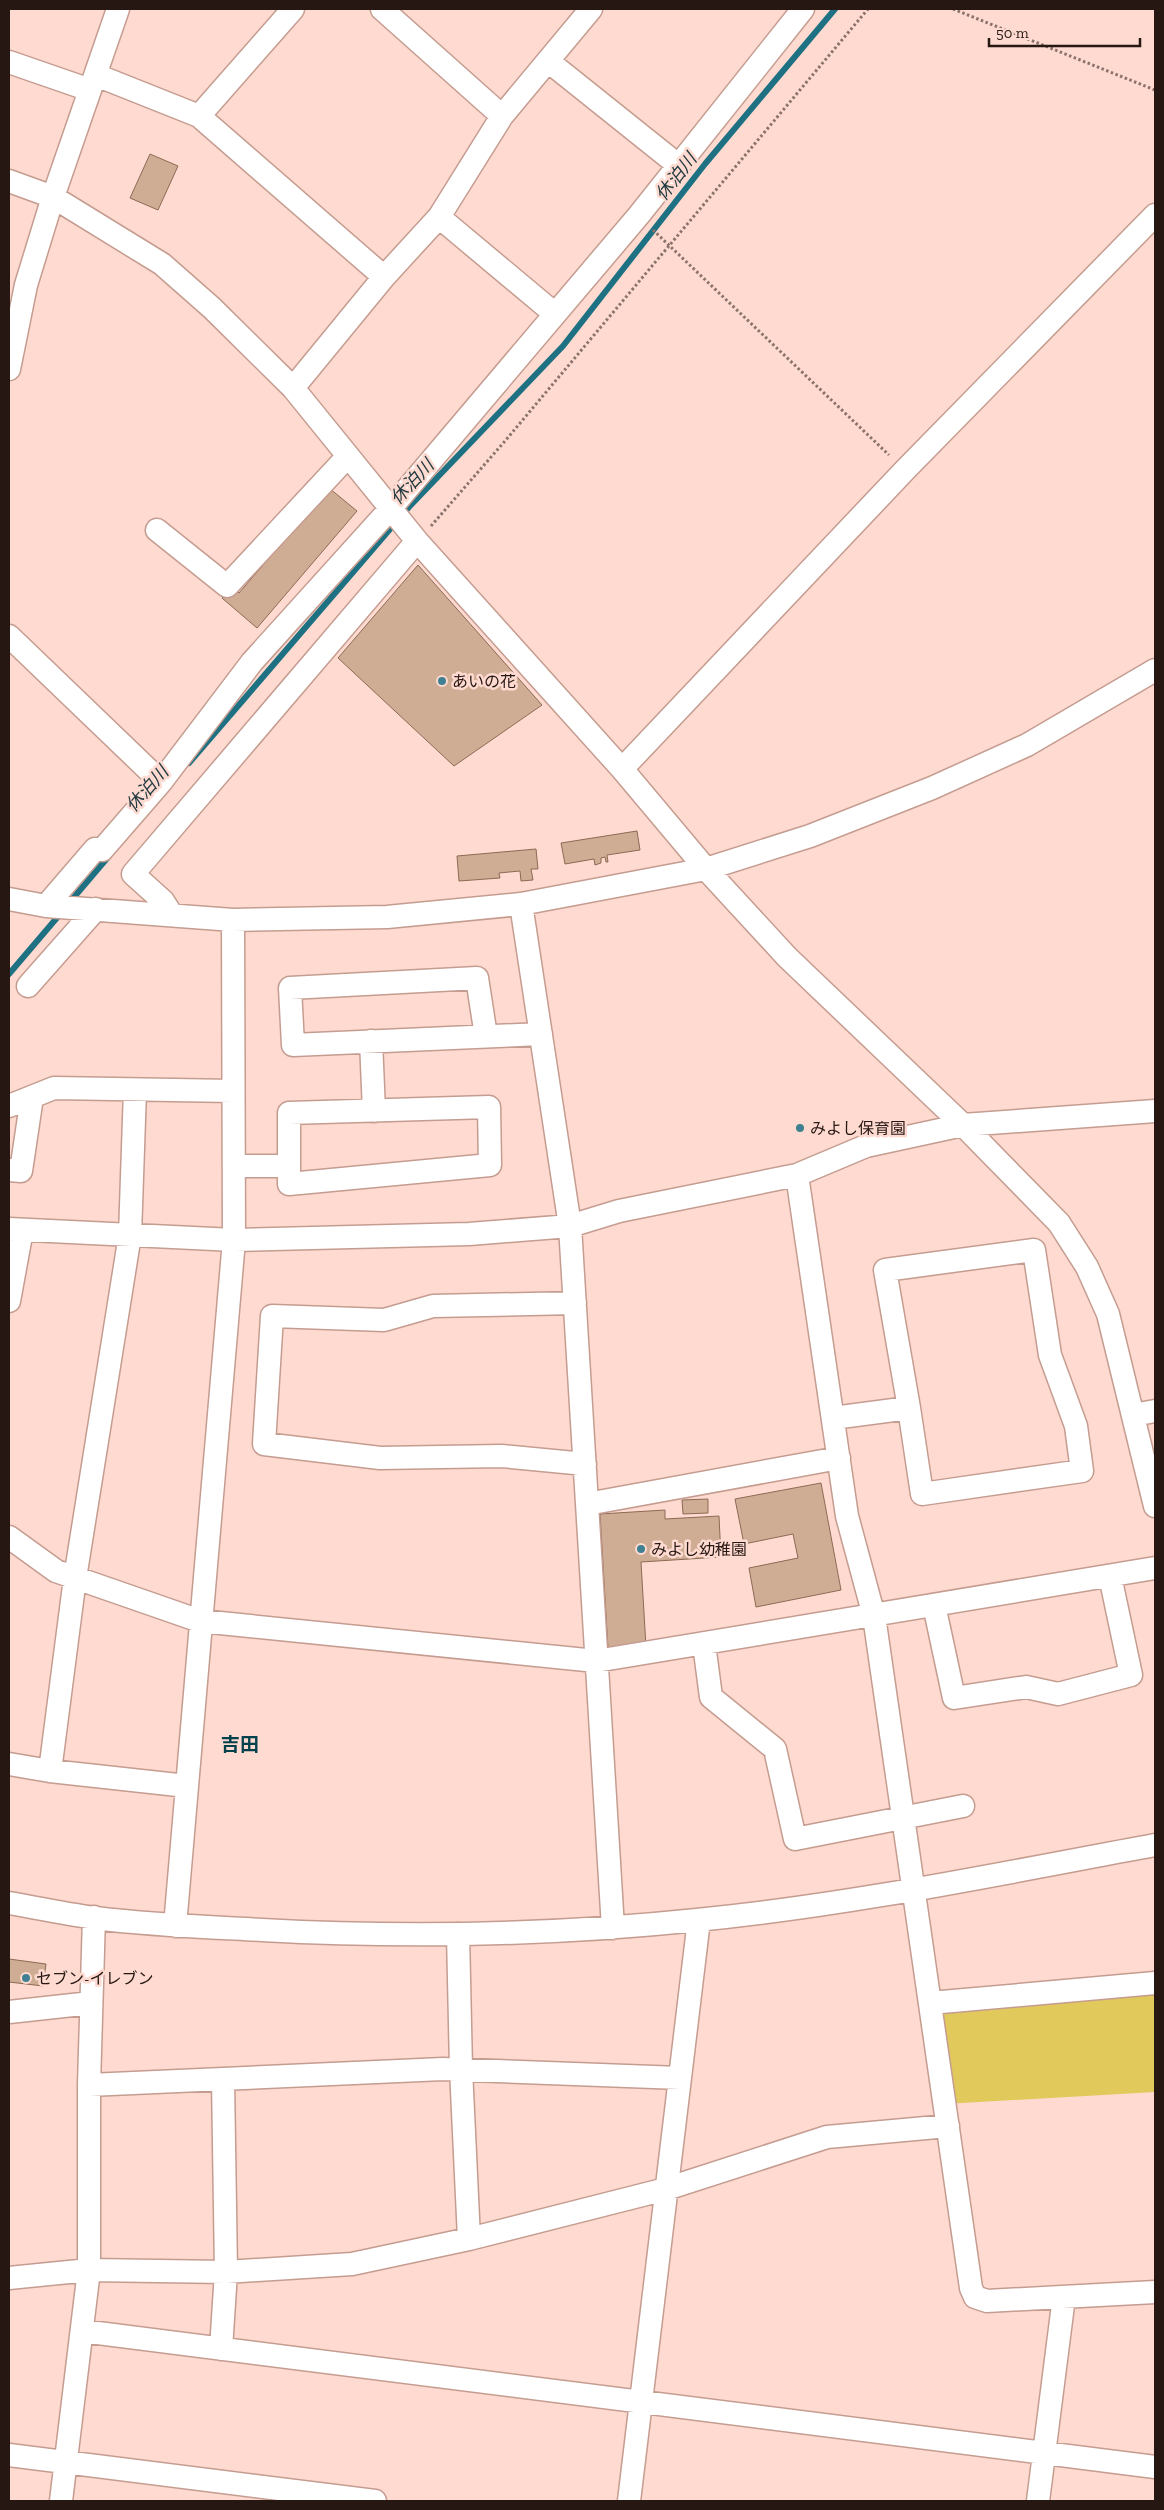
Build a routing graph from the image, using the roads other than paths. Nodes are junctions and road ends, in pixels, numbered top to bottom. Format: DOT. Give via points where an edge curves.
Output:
graph roads {
  1 [pos="118,9"];
  2 [pos="292,9"];
  3 [pos="382,9"];
  4 [pos="591,9"];
  5 [pos="803,9"];
  6 [pos="548,61"];
  7 [pos="9,62"];
  8 [pos="93,82"];
  9 [pos="199,116"];
  10 [pos="502,116"];
  11 [pos="678,165"];
  12 [pos="9,181"];
  13 [pos="53,197"];
  14 [pos="1155,215"];
  15 [pos="439,217"];
  16 [pos="384,276"];
  17 [pos="554,314"];
  18 [pos="9,369"];
  19 [pos="293,388"];
  20 [pos="348,456"];
  21 [pos="391,508"];
  22 [pos="157,530"];
  23 [pos="412,535"];
  24 [pos="9,636"];
  25 [pos="1155,670"];
  26 [pos="622,769"];
  27 [pos="161,782"];
  28 [pos="706,869"];
  29 [pos="9,899"];
  30 [pos="521,904"];
  31 [pos="52,905"];
  32 [pos="91,908"];
  33 [pos="172,915"];
  34 [pos="232,920"];
  35 [pos="28,986"];
  36 [pos="541,1034"];
  37 [pos="486,1036"];
  38 [pos="371,1041"];
  39 [pos="135,1090"];
  40 [pos="233,1091"];
  41 [pos="32,1096"];
  42 [pos="9,1106"];
  43 [pos="1155,1110"];
  44 [pos="374,1111"];
  45 [pos="963,1125"];
  46 [pos="234,1166"];
  47 [pos="289,1166"];
  48 [pos="9,1170"];
  49 [pos="797,1175"];
  50 [pos="570,1226"];
  51 [pos="15,1229"];
  52 [pos="130,1235"];
  53 [pos="234,1240"];
  54 [pos="9,1301"];
  55 [pos="575,1303"];
  56 [pos="909,1408"];
  57 [pos="1155,1411"];
  58 [pos="1133,1415"];
  59 [pos="833,1418"];
  60 [pos="839,1458"];
  61 [pos="584,1464"];
  62 [pos="587,1504"];
  63 [pos="1155,1506"];
  64 [pos="9,1537"];
  65 [pos="1155,1568"];
  66 [pos="1110,1576"];
  67 [pos="76,1578"];
  68 [pos="934,1605"];
  69 [pos="874,1616"];
  70 [pos="200,1621"];
  71 [pos="704,1644"];
  72 [pos="596,1661"];
  73 [pos="9,1764"];
  74 [pos="50,1771"];
  75 [pos="186,1786"];
  76 [pos="963,1806"];
  77 [pos="903,1819"];
  78 [pos="1155,1845"];
  79 [pos="913,1890"];
  80 [pos="9,1902"];
  81 [pos="94,1918"];
  82 [pos="699,1920"];
  83 [pos="175,1926"];
  84 [pos="612,1928"];
  85 [pos="458,1934"];
  86 [pos="1155,1983"];
  87 [pos="91,2003"];
  88 [pos="930,2003"];
  89 [pos="9,2012"];
  90 [pos="461,2069"];
  91 [pos="680,2078"];
  92 [pos="223,2079"];
  93 [pos="89,2084"];
  94 [pos="948,2126"];
  95 [pos="666,2189"];
  96 [pos="469,2239"];
  97 [pos="89,2270"];
  98 [pos="226,2272"];
  99 [pos="9,2278"];
  100 [pos="1155,2292"];
  101 [pos="1064,2296"];
  102 [pos="82,2331"];
  103 [pos="220,2349"];
  104 [pos="642,2402"];
  105 [pos="1044,2452"];
  106 [pos="9,2455"];
  107 [pos="67,2462"];
  108 [pos="1155,2468"];
  109 [pos="61,2501"];
  110 [pos="375,2501"];
  111 [pos="629,2501"];
  112 [pos="1038,2501"];
  1 -- 8 [label="street"];
  2 -- 9 [label="street"];
  3 -- 10 [label="street"];
  4 -- 6 [label="street"];
  5 -- 11 [label="street"];
  6 -- 10 [label="street"];
  6 -- 11 [label="street"];
  7 -- 8 [label="street"];
  8 -- 9 [label="street"];
  8 -- 13 [label="street"];
  9 -- 16 [label="street"];
  10 -- 15 [label="street"];
  11 -- 17 [label="street"];
  12 -- 13 [label="street"];
  13 -- 18 [label="street" via="26,285"];
  13 -- 19 [label="street" via="162,264"];
  14 -- 26 [label="street" via="905,470"];
  15 -- 16 [label="street"];
  15 -- 17 [label="street"];
  16 -- 19 [label="street"];
  17 -- 21 [label="street"];
  19 -- 20 [label="street"];
  20 -- 21 [label="street"];
  20 -- 22 [label="street" via="227,586"];
  21 -- 23 [label="street"];
  21 -- 27 [label="street" via="252,662"];
  23 -- 26 [label="street"];
  23 -- 33 [label="street" via="133,874 163,901"];
  24 -- 27 [label="street"];
  25 -- 28 [label="street" via="1027,745 932,788 810,836"];
  26 -- 28 [label="street"];
  27 -- 31 [label="street" via="102,850 95,849"];
  28 -- 30 [label="street"];
  28 -- 45 [label="street" via="833,1003"];
  29 -- 31 [label="street"];
  30 -- 34 [label="street" via="387,917"];
  30 -- 36 [label="street"];
  31 -- 32 [label="street"];
  32 -- 33 [label="street"];
  32 -- 35 [label="street"];
  33 -- 34 [label="street"];
  34 -- 40 [label="street"];
  36 -- 37 [label="street"];
  36 -- 50 [label="street"];
  37 -- 38 [label="street"];
  37 -- 38 [label="street" via="477,978 290,988 293,1045"];
  38 -- 44 [label="street"];
  39 -- 40 [label="street"];
  39 -- 41 [label="street" via="54,1088"];
  39 -- 52 [label="street"];
  40 -- 46 [label="street"];
  41 -- 42 [label="street"];
  41 -- 48 [label="street" via="21,1171"];
  43 -- 45 [label="street"];
  44 -- 47 [label="street" via="289,1113"];
  44 -- 47 [label="street" via="490,1107 490,1165 289,1184"];
  45 -- 49 [label="street" via="866,1146"];
  45 -- 58 [label="street" via="1059,1223 1087,1267 1108,1314"];
  46 -- 47 [label="street"];
  46 -- 53 [label="street"];
  49 -- 50 [label="street" via="619,1212"];
  49 -- 59 [label="street"];
  50 -- 53 [label="street" via="469,1234"];
  50 -- 55 [label="street"];
  51 -- 52 [label="street"];
  51 -- 54 [label="street"];
  52 -- 53 [label="street"];
  52 -- 67 [label="street"];
  53 -- 70 [label="street"];
  55 -- 61 [label="street"];
  55 -- 61 [label="street" via="433,1306 384,1320 272,1316 264,1444 380,1458 502,1456"];
  56 -- 56 [label="street" via="885,1270 1034,1250 1050,1355 1076,1426 1082,1471 922,1494"];
  56 -- 59 [label="street"];
  57 -- 58 [label="street"];
  58 -- 63 [label="street"];
  59 -- 60 [label="street"];
  60 -- 62 [label="street"];
  60 -- 69 [label="street" via="848,1516"];
  61 -- 62 [label="street"];
  62 -- 72 [label="street"];
  64 -- 67 [label="street" via="56,1571"];
  65 -- 66 [label="street"];
  66 -- 68 [label="street"];
  66 -- 68 [label="street" via="1131,1675 1058,1694 1026,1687 954,1698"];
  67 -- 70 [label="street"];
  67 -- 74 [label="street"];
  68 -- 69 [label="street"];
  69 -- 71 [label="street"];
  69 -- 77 [label="street"];
  70 -- 72 [label="street"];
  70 -- 75 [label="street"];
  71 -- 72 [label="street"];
  71 -- 77 [label="street" via="711,1697 775,1749 795,1839"];
  72 -- 84 [label="street"];
  73 -- 74 [label="street"];
  74 -- 75 [label="street"];
  75 -- 83 [label="street"];
  76 -- 77 [label="street"];
  77 -- 79 [label="street"];
  78 -- 79 [label="street"];
  79 -- 82 [label="street"];
  79 -- 88 [label="street"];
  80 -- 81 [label="street"];
  81 -- 83 [label="street"];
  81 -- 87 [label="street"];
  82 -- 84 [label="street"];
  82 -- 91 [label="street"];
  83 -- 85 [label="street" via="336,1934"];
  84 -- 85 [label="street"];
  85 -- 90 [label="street"];
  86 -- 88 [label="street"];
  87 -- 89 [label="street"];
  87 -- 93 [label="street"];
  88 -- 94 [label="street"];
  90 -- 91 [label="street"];
  90 -- 92 [label="street"];
  90 -- 96 [label="street"];
  91 -- 95 [label="street"];
  92 -- 93 [label="street"];
  92 -- 98 [label="street"];
  93 -- 97 [label="street"];
  94 -- 95 [label="street" via="827,2137"];
  94 -- 101 [label="street" via="971,2288 975,2297 987,2301"];
  95 -- 96 [label="street"];
  95 -- 104 [label="street"];
  96 -- 98 [label="street" via="352,2264"];
  97 -- 98 [label="street"];
  97 -- 99 [label="street"];
  97 -- 102 [label="street"];
  98 -- 103 [label="street"];
  100 -- 101 [label="street"];
  101 -- 105 [label="street"];
  102 -- 103 [label="street"];
  102 -- 107 [label="street"];
  103 -- 104 [label="street"];
  104 -- 105 [label="street"];
  104 -- 111 [label="street"];
  105 -- 108 [label="street"];
  105 -- 112 [label="street"];
  106 -- 107 [label="street"];
  107 -- 109 [label="street"];
  107 -- 110 [label="street"];
}
